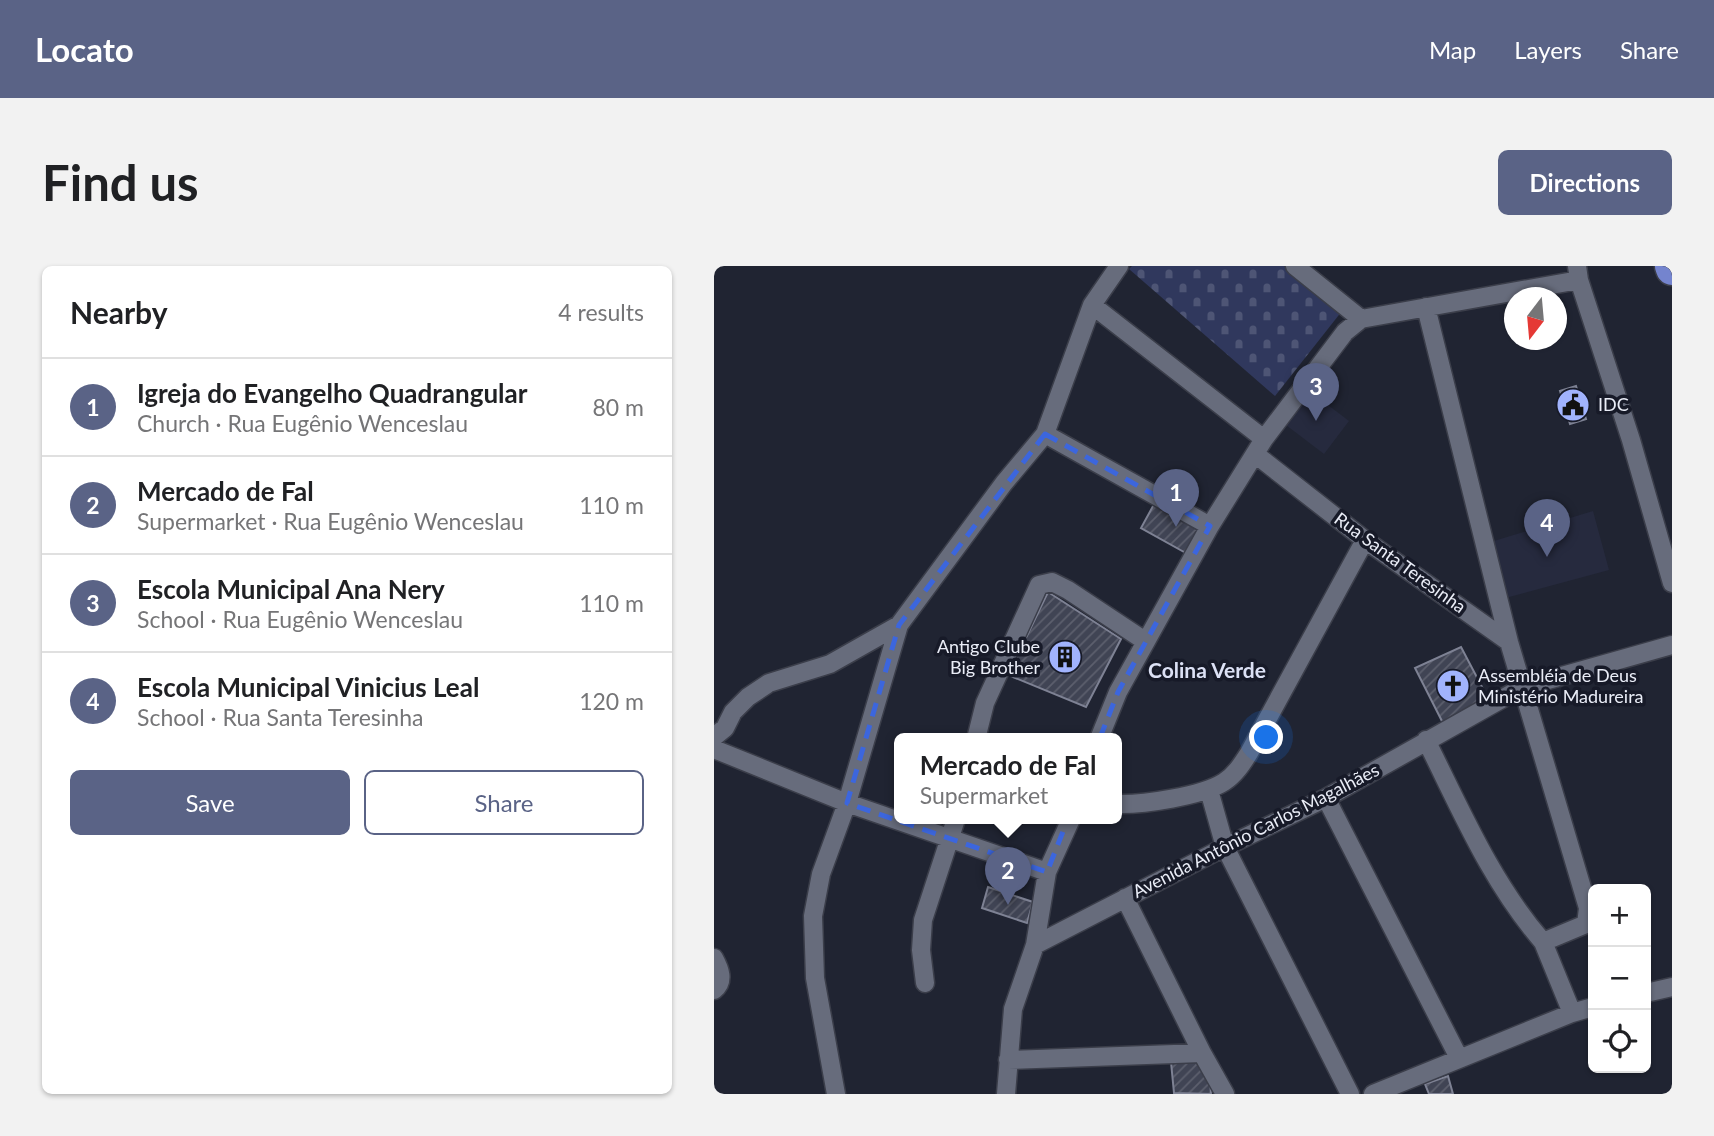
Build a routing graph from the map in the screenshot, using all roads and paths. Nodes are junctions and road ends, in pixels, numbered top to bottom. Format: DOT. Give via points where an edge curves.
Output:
graph roads {
  1 [pos="1119,266"];
  2 [pos="1295,266"];
  3 [pos="1578,273"];
  4 [pos="1093,305"];
  5 [pos="1426,307"];
  6 [pos="1362,318"];
  7 [pos="1045,434"];
  8 [pos="1260,447"];
  9 [pos="1210,526"];
  10 [pos="1365,540"];
  11 [pos="1672,583"];
  12 [pos="899,625"];
  13 [pos="1145,641"];
  14 [pos="1508,642"];
  15 [pos="1672,645"];
  16 [pos="1522,687"];
  17 [pos="978,733"];
  18 [pos="1101,733"];
  19 [pos="714,737"];
  20 [pos="1426,740"];
  21 [pos="714,749"];
  22 [pos="1209,790"];
  23 [pos="1326,799"];
  24 [pos="847,803"];
  25 [pos="1122,804"];
  26 [pos="894,819"];
  27 [pos="908,824"];
  28 [pos="955,824"];
  29 [pos="1069,824"];
  30 [pos="951,839"];
  31 [pos="1225,847"];
  32 [pos="1047,872"];
  33 [pos="1125,898"];
  34 [pos="1543,942"];
  35 [pos="1035,944"];
  36 [pos="714,958"];
  37 [pos="925,983"];
  38 [pos="1672,987"];
  39 [pos="714,990"];
  40 [pos="1651,992"];
  41 [pos="1588,1008"];
  42 [pos="1572,1013"];
  43 [pos="1202,1053"];
  44 [pos="1459,1058"];
  45 [pos="1008,1060"];
  46 [pos="836,1094"];
  47 [pos="1006,1094"];
  48 [pos="1225,1094"];
  49 [pos="1350,1094"];
  50 [pos="1373,1094"];
  1 -- 4 [label="street"];
  2 -- 6 [label="street"];
  3 -- 5 [label="street"];
  3 -- 11 [label="street"];
  4 -- 7 [label="street"];
  4 -- 8 [label="street, Rua Santa Teresinha"];
  5 -- 6 [label="street"];
  5 -- 14 [label="street"];
  6 -- 8 [label="street" via="1345,332"];
  7 -- 9 [label="street"];
  7 -- 12 [label="street"];
  8 -- 9 [label="street"];
  8 -- 10 [label="street, Rua Santa Teresinha"];
  9 -- 13 [label="street"];
  10 -- 14 [label="street, Rua Santa Teresinha"];
  10 -- 22 [label="street" via="1249,753 1235,773"];
  12 -- 19 [label="street" via="831,664 769,683 748,697"];
  12 -- 24 [label="street"];
  13 -- 17 [label="street" via="1060,586 1052,582 1039,585 985,703"];
  13 -- 18 [label="street"];
  14 -- 16 [label="street"];
  15 -- 16 [label="street, Avenida Antônio Carlos Magalhães"];
  16 -- 20 [label="street, Avenida Antônio Carlos Magalhães"];
  16 -- 34 [label="street" via="1588,908 1586,924"];
  20 -- 23 [label="street, Avenida Antônio Carlos Magalhães"];
  20 -- 34 [label="street" via="1499,884"];
  21 -- 24 [label="street"];
  22 -- 25 [label="street"];
  22 -- 31 [label="street"];
  23 -- 31 [label="street, Avenida Antônio Carlos Magalhães"];
  23 -- 44 [label="street"];
  24 -- 26 [label="street"];
  24 -- 46 [label="street" via="821,874 813,916 815,978"];
  27 -- 30 [label="street"];
  28 -- 30 [label="street"];
  29 -- 32 [label="street"];
  30 -- 32 [label="street"];
  30 -- 37 [label="street" via="923,920"];
  31 -- 33 [label="street, Avenida Antônio Carlos Magalhães"];
  31 -- 49 [label="street"];
  32 -- 35 [label="street"];
  33 -- 35 [label="street, Avenida Antônio Carlos Magalhães"];
  33 -- 43 [label="street"];
  34 -- 42 [label="street"];
  35 -- 45 [label="street" via="1013,1009"];
  36 -- 39 [label="street" via="721,979"];
  38 -- 40 [label="street"];
  41 -- 42 [label="street"];
  42 -- 44 [label="street"];
  43 -- 45 [label="street"];
  43 -- 48 [label="street"];
  44 -- 50 [label="street"];
  45 -- 47 [label="street"];
}
